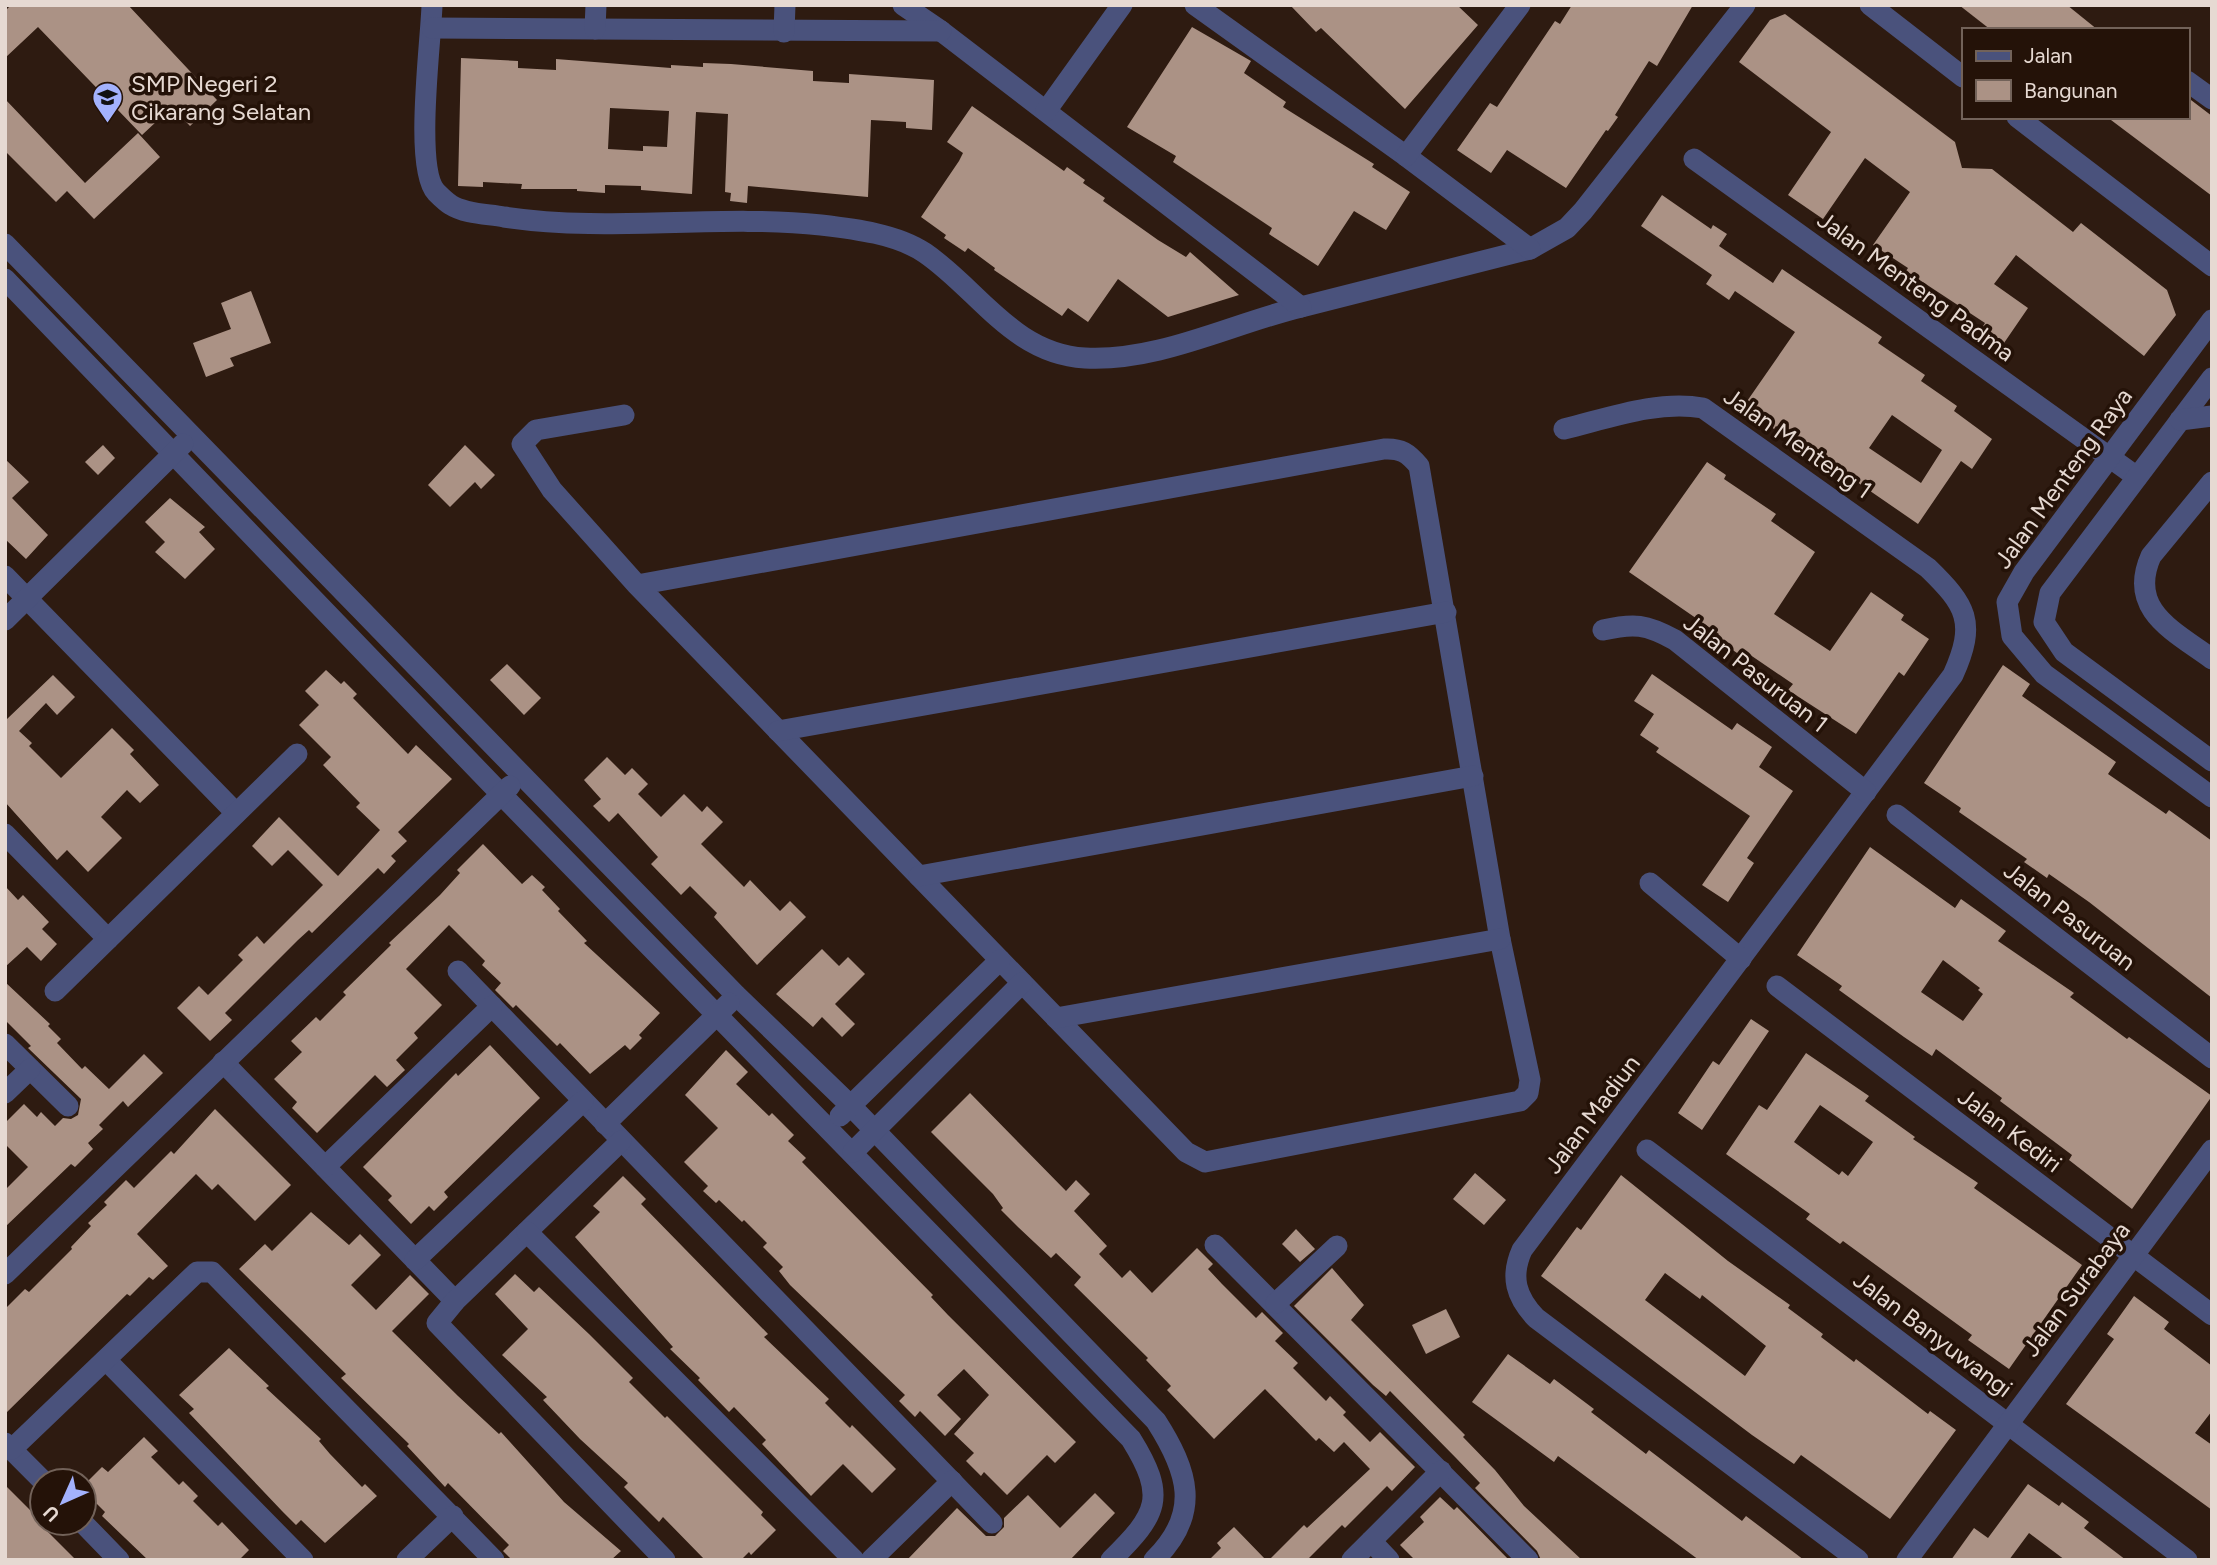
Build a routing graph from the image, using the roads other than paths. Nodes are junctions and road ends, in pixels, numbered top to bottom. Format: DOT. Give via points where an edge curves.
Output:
graph roads {
  1 [pos="432,5"];
  2 [pos="596,5"];
  3 [pos="785,5"];
  4 [pos="903,5"];
  5 [pos="1122,5"];
  6 [pos="1195,5"];
  7 [pos="1520,5"];
  8 [pos="1745,5"];
  9 [pos="1870,5"];
  10 [pos="432,28"];
  11 [pos="595,29"];
  12 [pos="942,31"];
  13 [pos="784,32"];
  14 [pos="1962,76"];
  15 [pos="2189,83"];
  16 [pos="2212,99"];
  17 [pos="1046,111"];
  18 [pos="2020,119"];
  19 [pos="1406,156"];
  20 [pos="1694,159"];
  21 [pos="5,244"];
  22 [pos="1530,249"];
  23 [pos="2212,266"];
  24 [pos="5,279"];
  25 [pos="1301,307"];
  26 [pos="2212,320"];
  27 [pos="2212,378"];
  28 [pos="624,415"];
  29 [pos="2212,416"];
  30 [pos="2180,420"];
  31 [pos="1564,429"];
  32 [pos="192,435"];
  33 [pos="174,453"];
  34 [pos="2108,457"];
  35 [pos="2137,477"];
  36 [pos="2212,482"];
  37 [pos="5,576"];
  38 [pos="637,585"];
  39 [pos="27,598"];
  40 [pos="1446,612"];
  41 [pos="1964,616"];
  42 [pos="5,620"];
  43 [pos="1603,630"];
  44 [pos="2212,659"];
  45 [pos="778,731"];
  46 [pos="297,754"];
  47 [pos="2212,761"];
  48 [pos="523,775"];
  49 [pos="1473,776"];
  50 [pos="1866,792"];
  51 [pos="501,794"];
  52 [pos="2212,797"];
  53 [pos="236,813"];
  54 [pos="1897,816"];
  55 [pos="5,834"];
  56 [pos="919,876"];
  57 [pos="1650,883"];
  58 [pos="108,939"];
  59 [pos="1500,939"];
  60 [pos="1741,958"];
  61 [pos="1000,960"];
  62 [pos="458,971"];
  63 [pos="1022,983"];
  64 [pos="1777,986"];
  65 [pos="55,991"];
  66 [pos="736,995"];
  67 [pos="492,1006"];
  68 [pos="718,1014"];
  69 [pos="1056,1018"];
  70 [pos="5,1044"];
  71 [pos="2212,1058"];
  72 [pos="223,1062"];
  73 [pos="30,1069"];
  74 [pos="5,1093"];
  75 [pos="583,1101"];
  76 [pos="850,1105"];
  77 [pos="68,1106"];
  78 [pos="605,1124"];
  79 [pos="830,1128"];
  80 [pos="874,1130"];
  81 [pos="621,1141"];
  82 [pos="1647,1150"];
  83 [pos="2212,1150"];
  84 [pos="853,1152"];
  85 [pos="325,1167"];
  86 [pos="527,1232"];
  87 [pos="1216,1245"];
  88 [pos="1337,1246"];
  89 [pos="2132,1257"];
  90 [pos="415,1260"];
  91 [pos="5,1274"];
  92 [pos="455,1301"];
  93 [pos="1276,1303"];
  94 [pos="2212,1315"];
  95 [pos="106,1360"];
  96 [pos="2008,1424"];
  97 [pos="8,1446"];
  98 [pos="29,1467"];
  99 [pos="1441,1471"];
  100 [pos="952,1481"];
  101 [pos="453,1516"];
  102 [pos="992,1524"];
  103 [pos="97,1537"];
  104 [pos="1371,1541"];
  105 [pos="119,1560"];
  106 [pos="303,1560"];
  107 [pos="407,1560"];
  108 [pos="494,1560"];
  109 [pos="665,1560"];
  110 [pos="854,1560"];
  111 [pos="871,1560"];
  112 [pos="1111,1560"];
  113 [pos="1154,1560"];
  114 [pos="1352,1560"];
  115 [pos="1389,1560"];
  116 [pos="1528,1560"];
  117 [pos="1858,1560"];
  118 [pos="1907,1560"];
  119 [pos="2187,1560"];
  1 -- 10 [label="street"];
  2 -- 11 [label="street"];
  3 -- 13 [label="street"];
  4 -- 12 [label="street"];
  5 -- 17 [label="street"];
  6 -- 19 [label="street"];
  7 -- 19 [label="street"];
  8 -- 22 [label="street" via="1584,211 1567,228"];
  9 -- 14 [label="street"];
  10 -- 11 [label="street"];
  10 -- 25 [label="street" via="424,148 433,188 453,206 529,220 752,222 876,233 922,251 1013,333 1048,352 1084,358 1126,357"];
  11 -- 13 [label="street"];
  12 -- 13 [label="street"];
  12 -- 17 [label="street"];
  15 -- 16 [label="street"];
  17 -- 25 [label="street"];
  18 -- 23 [label="street"];
  19 -- 22 [label="street"];
  20 -- 34 [label="street, Jalan Menteng Padma"];
  21 -- 32 [label="street"];
  22 -- 25 [label="street"];
  24 -- 33 [label="street"];
  26 -- 34 [label="street, Jalan Menteng Raya"];
  27 -- 30 [label="street"];
  28 -- 38 [label="street" via="536,430 522,444 552,490"];
  29 -- 30 [label="street"];
  30 -- 35 [label="street"];
  31 -- 41 [label="street, Jalan Menteng 1" via="1656,408 1703,408 1928,568 1958,598"];
  32 -- 33 [label="street"];
  32 -- 48 [label="street"];
  33 -- 39 [label="street"];
  33 -- 51 [label="street"];
  34 -- 35 [label="street, Jalan Menteng Padma"];
  34 -- 52 [label="street, Jalan Menteng Raya" via="2007,602 2012,636 2044,674"];
  35 -- 47 [label="street" via="2050,593 2044,622 2064,652"];
  36 -- 44 [label="street" via="2151,556 2145,597 2159,620"];
  37 -- 39 [label="street"];
  38 -- 40 [label="street" via="1397,448 1419,466"];
  38 -- 45 [label="street"];
  39 -- 42 [label="street"];
  39 -- 53 [label="street"];
  40 -- 45 [label="street"];
  40 -- 49 [label="street"];
  41 -- 50 [label="street, Jalan Madiun" via="1962,655 1953,676"];
  43 -- 50 [label="street, Jalan Pasuruan 1" via="1632,623 1675,640"];
  45 -- 56 [label="street"];
  46 -- 53 [label="street"];
  48 -- 51 [label="street"];
  48 -- 66 [label="street"];
  49 -- 56 [label="street"];
  49 -- 59 [label="street"];
  50 -- 60 [label="street, Jalan Madiun"];
  51 -- 68 [label="street"];
  51 -- 72 [label="street"];
  53 -- 58 [label="street"];
  54 -- 71 [label="street, Jalan Pasuruan"];
  55 -- 58 [label="street"];
  56 -- 61 [label="street"];
  57 -- 60 [label="street"];
  58 -- 65 [label="street"];
  59 -- 69 [label="street"];
  59 -- 69 [label="street" via="1530,1080 1528,1093 1520,1101 1205,1162 1186,1152"];
  60 -- 117 [label="street, Jalan Madiun" via="1522,1251 1515,1279 1536,1318"];
  61 -- 63 [label="street"];
  61 -- 76 [label="street"];
  62 -- 67 [label="street"];
  63 -- 69 [label="street"];
  63 -- 80 [label="street"];
  64 -- 89 [label="street, Jalan Kediri"];
  66 -- 68 [label="street"];
  66 -- 76 [label="street"];
  67 -- 75 [label="street"];
  67 -- 85 [label="street"];
  68 -- 78 [label="street"];
  68 -- 79 [label="street"];
  70 -- 73 [label="street"];
  72 -- 85 [label="street"];
  72 -- 91 [label="street"];
  73 -- 74 [label="street"];
  73 -- 77 [label="street"];
  75 -- 78 [label="street"];
  75 -- 90 [label="street"];
  76 -- 79 [label="street"];
  76 -- 80 [label="street"];
  78 -- 81 [label="street"];
  79 -- 84 [label="street"];
  80 -- 84 [label="street"];
  80 -- 113 [label="street" via="1156,1421 1176,1452 1187,1489 1185,1513 1175,1535"];
  81 -- 86 [label="street"];
  81 -- 100 [label="street"];
  82 -- 96 [label="street, Jalan Banyuwangi"];
  83 -- 89 [label="street, Jalan Surabaya"];
  84 -- 112 [label="street" via="1131,1439 1150,1470 1154,1500 1140,1531"];
  85 -- 90 [label="street"];
  86 -- 92 [label="street"];
  86 -- 110 [label="street"];
  87 -- 93 [label="street"];
  88 -- 93 [label="street"];
  89 -- 94 [label="street, Jalan Kediri"];
  89 -- 96 [label="street, Jalan Surabaya"];
  90 -- 92 [label="street"];
  92 -- 109 [label="street" via="438,1320 439,1326"];
  93 -- 99 [label="street"];
  95 -- 97 [label="street"];
  95 -- 101 [label="street" via="197,1272 212,1272"];
  95 -- 106 [label="street"];
  96 -- 118 [label="street, Jalan Surabaya"];
  96 -- 119 [label="street, Jalan Banyuwangi"];
  97 -- 98 [label="street"];
  99 -- 104 [label="street"];
  99 -- 116 [label="street"];
  100 -- 102 [label="street"];
  100 -- 111 [label="street"];
  101 -- 107 [label="street"];
  101 -- 108 [label="street"];
  103 -- 105 [label="street"];
  104 -- 114 [label="street"];
  104 -- 115 [label="street"];
}
